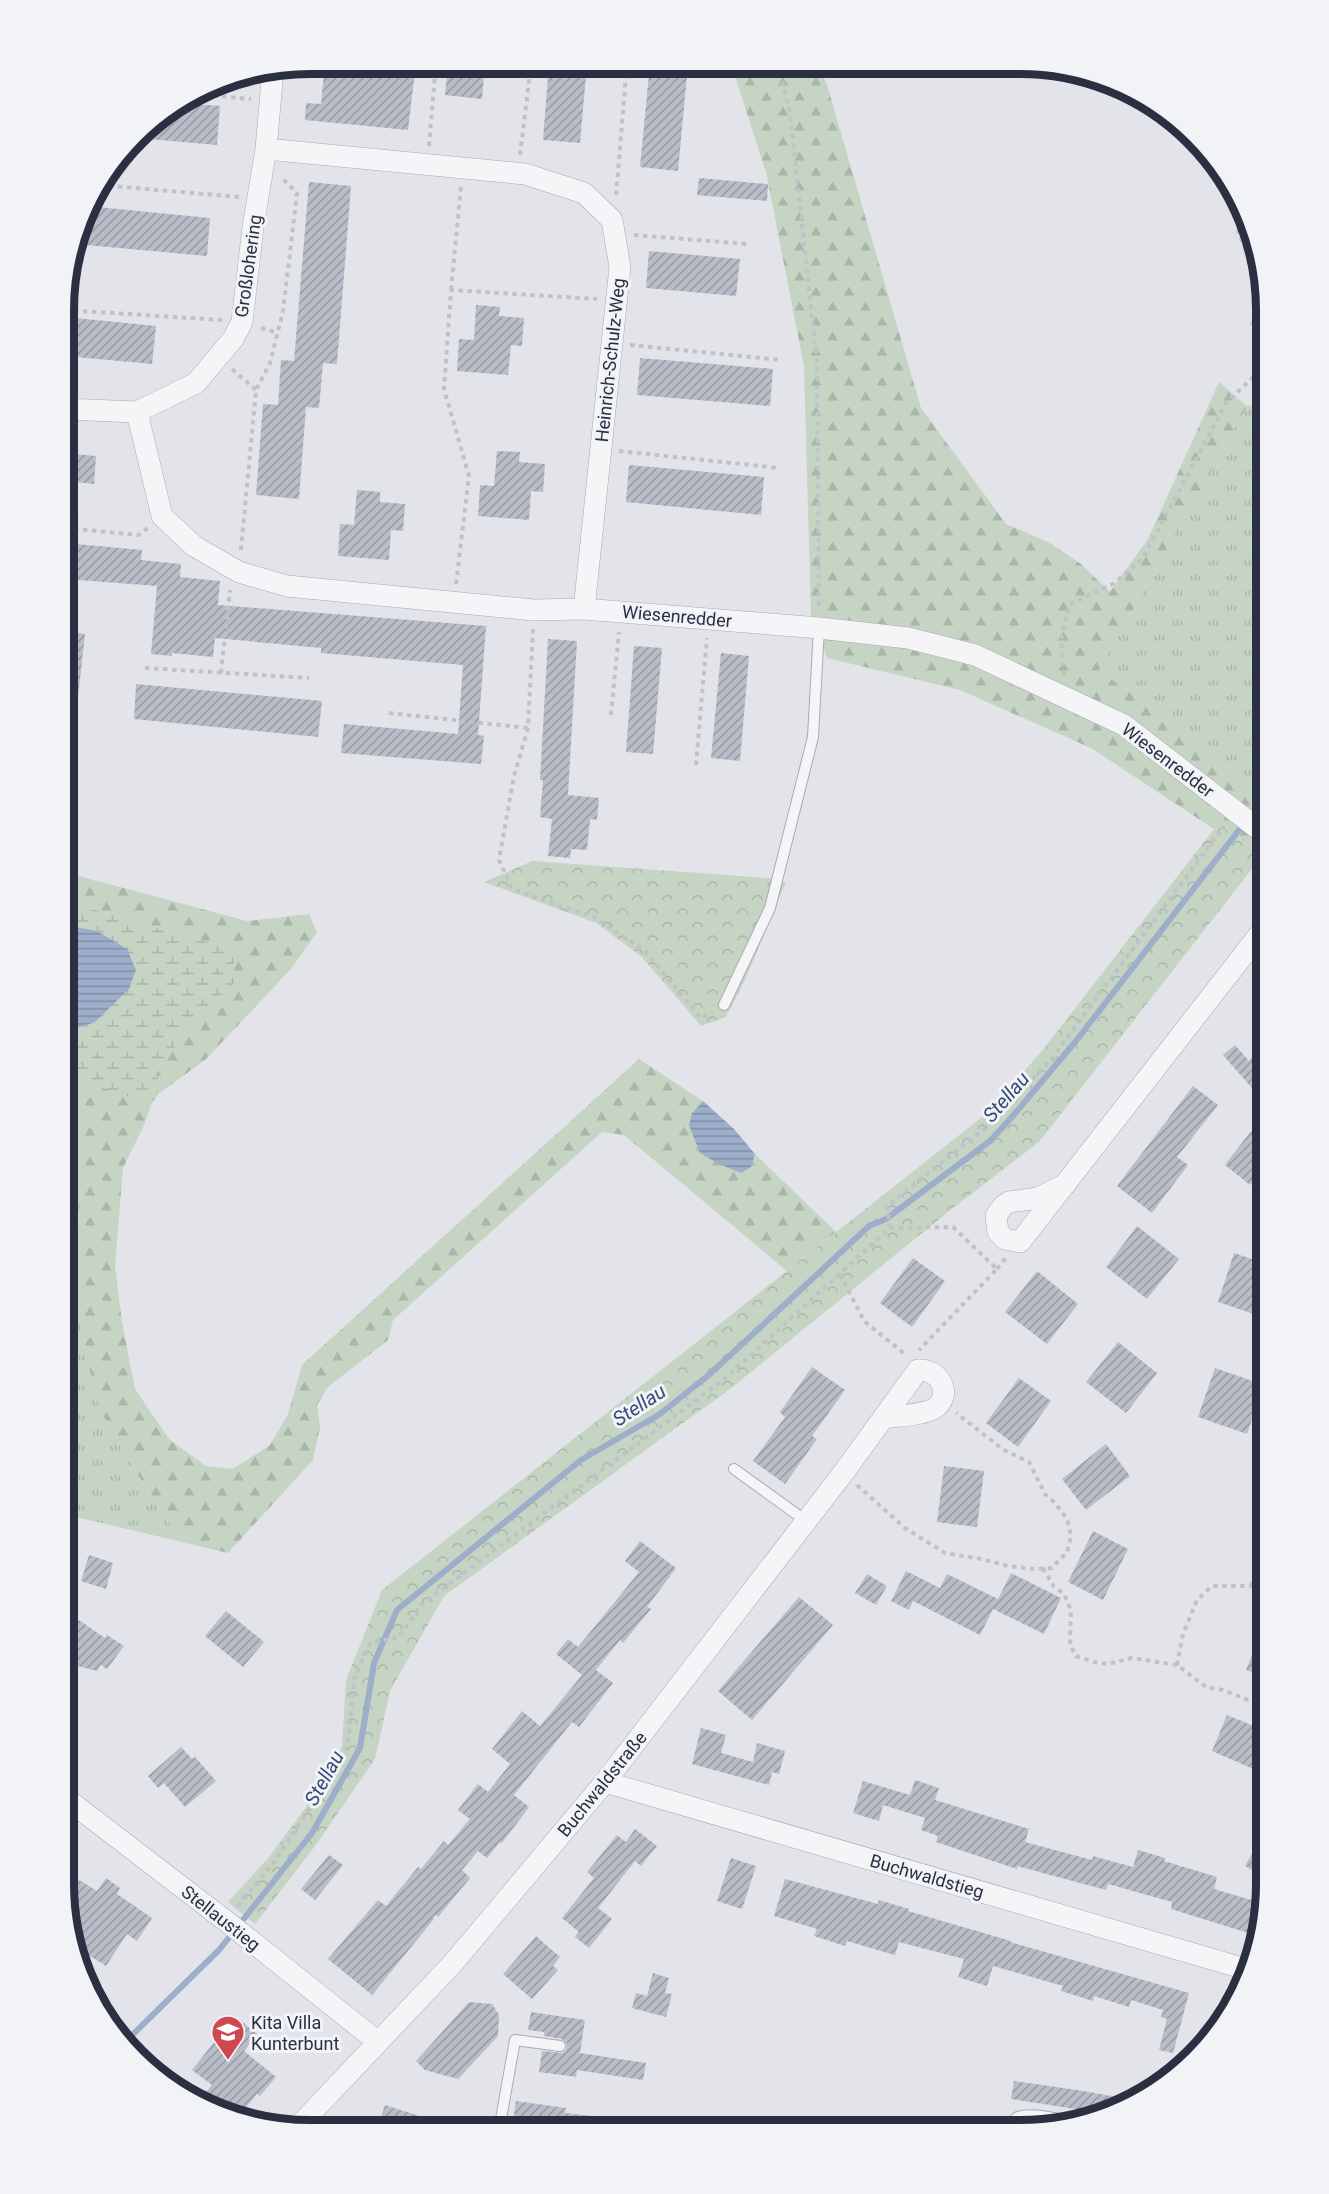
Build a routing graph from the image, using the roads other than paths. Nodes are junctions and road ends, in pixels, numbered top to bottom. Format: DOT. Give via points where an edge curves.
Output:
graph roads {
  1 [pos="272,77"];
  2 [pos="265,154"];
  3 [pos="74,409"];
  4 [pos="137,412"];
  5 [pos="584,609"];
  6 [pos="819,628"];
  7 [pos="1256,827"];
  8 [pos="1256,939"];
  9 [pos="724,1005"];
  10 [pos="1066,1184"];
  11 [pos="883,1418"];
  12 [pos="734,1469"];
  13 [pos="806,1521"];
  14 [pos="606,1782"];
  15 [pos="74,1804"];
  16 [pos="1240,1968"];
  17 [pos="378,2042"];
  18 [pos="560,2046"];
  19 [pos="1050,2118"];
  20 [pos="304,2120"];
  21 [pos="501,2120"];
  22 [pos="1014,2120"];
  1 -- 2 [label="street, Großlohering"];
  2 -- 4 [label="street, Großlohering" via="242,322 233,339 196,383"];
  2 -- 5 [label="street, Heinrich-Schulz-Weg" via="525,174 584,193 613,227 620,267"];
  3 -- 4 [label="street, Großlohering"];
  4 -- 5 [label="street, Wiesenredder" via="162,516 194,546 236,569 287,586 533,610"];
  5 -- 6 [label="street, Wiesenredder"];
  6 -- 7 [label="street, Wiesenredder" via="908,638 975,655 1066,696 1124,725"];
  6 -- 9 [label="lane" via="813,737 770,908"];
  8 -- 10 [label="street"];
  11 -- 11 [label="street, Buchwaldstraße" via="911,1368 936,1374 943,1385 942,1400 933,1409"];
  11 -- 13 [label="street, Buchwaldstraße"];
  12 -- 13 [label="lane"];
  13 -- 14 [label="street, Buchwaldstraße"];
  14 -- 16 [label="street, Buchwaldstieg"];
  14 -- 17 [label="street, Buchwaldstraße" via="454,1962"];
  15 -- 17 [label="street, Stellaustieg"];
  17 -- 20 [label="street, Buchwaldstraße"];
  18 -- 21 [label="lane" via="515,2040"];
  19 -- 22 [label="lane" via="1029,2115"];
}
